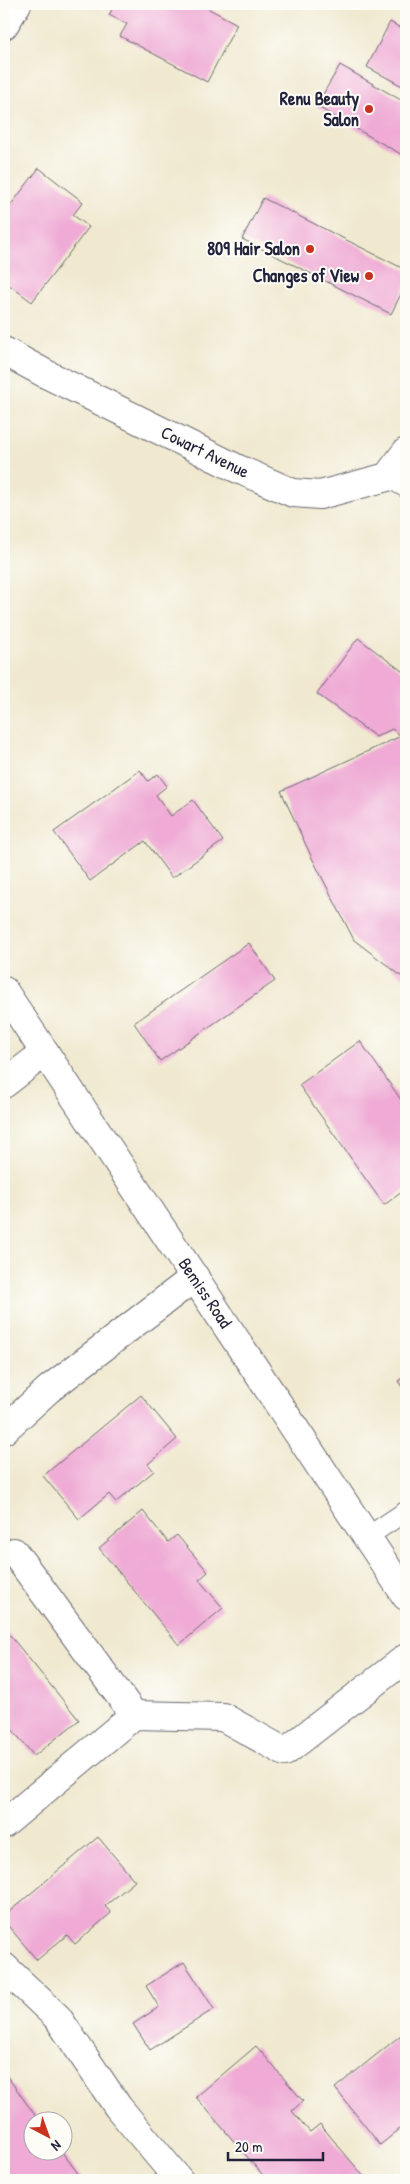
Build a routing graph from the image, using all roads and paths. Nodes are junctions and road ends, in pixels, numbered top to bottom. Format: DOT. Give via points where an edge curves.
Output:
graph roads {
  1 [pos="18,4"];
  2 [pos="4,25"];
  3 [pos="4,351"];
  4 [pos="406,452"];
  5 [pos="397,482"];
  6 [pos="4,991"];
  7 [pos="45,1052"];
  8 [pos="4,1084"];
  9 [pos="195,1277"];
  10 [pos="4,1430"];
  11 [pos="406,1511"];
  12 [pos="367,1537"];
  13 [pos="7,1549"];
  14 [pos="406,1596"];
  15 [pos="406,1658"];
  16 [pos="134,1715"];
  17 [pos="4,1824"];
  18 [pos="4,1967"];
  19 [pos="178,2180"];
  1 -- 2 [label="street"];
  3 -- 5 [label="street, Cowart Avenue" via="219,460 293,493 320,496"];
  4 -- 5 [label="street, Cowart Avenue"];
  6 -- 7 [label="street, Bemiss Road"];
  7 -- 8 [label="street"];
  7 -- 9 [label="street, Bemiss Road"];
  9 -- 10 [label="street" via="49,1389"];
  9 -- 12 [label="street, Bemiss Road"];
  11 -- 12 [label="lane"];
  12 -- 14 [label="street, Bemiss Road"];
  13 -- 16 [label="street"];
  15 -- 16 [label="street" via="285,1752 223,1717"];
  16 -- 17 [label="street"];
  18 -- 19 [label="street" via="58,2018 118,2107"];
}
